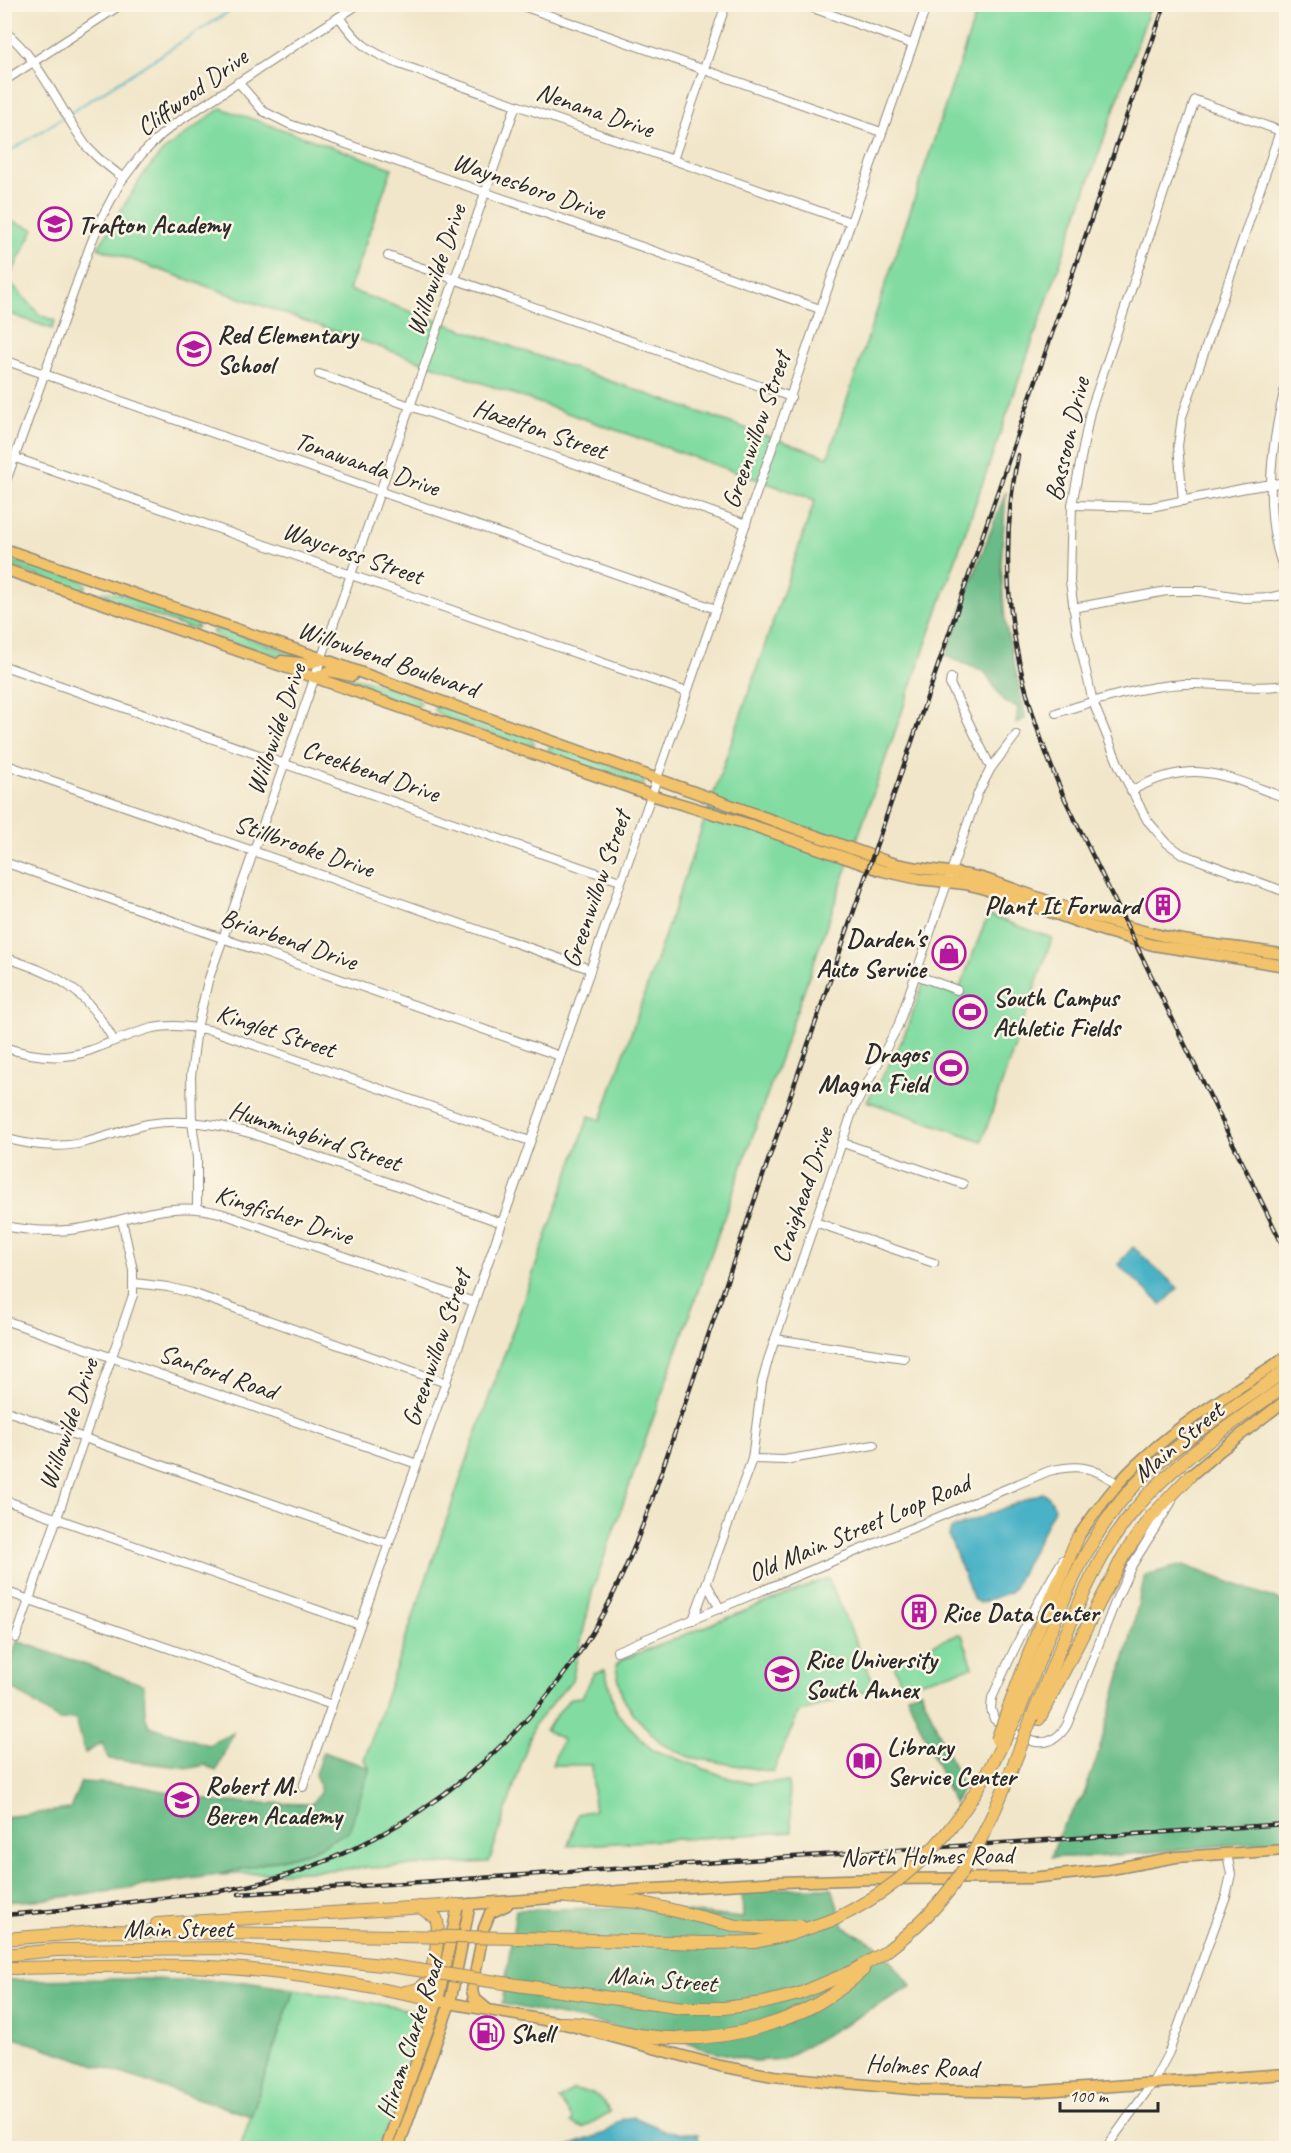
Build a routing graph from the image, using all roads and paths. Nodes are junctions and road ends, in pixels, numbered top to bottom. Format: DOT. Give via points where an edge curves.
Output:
graph roads {
  1 [pos="122,4"];
  2 [pos="359,4"];
  3 [pos="517,4"];
  4 [pos="726,4"];
  5 [pos="802,4"];
  6 [pos="927,4"];
  7 [pos="1275,4"];
  8 [pos="1287,8"];
  9 [pos="339,17"];
  10 [pos="4,31"];
  11 [pos="912,44"];
  12 [pos="33,63"];
  13 [pos="704,70"];
  14 [pos="4,81"];
  15 [pos="238,82"];
  16 [pos="516,105"];
  17 [pos="881,132"];
  18 [pos="1283,132"];
  19 [pos="673,159"];
  20 [pos="123,178"];
  21 [pos="485,193"];
  22 [pos="850,222"];
  23 [pos="388,256"];
  24 [pos="455,280"];
  25 [pos="820,309"];
  26 [pos="4,360"];
  27 [pos="44,374"];
  28 [pos="319,374"];
  29 [pos="1287,384"];
  30 [pos="791,397"];
  31 [pos="411,406"];
  32 [pos="4,454"];
  33 [pos="15,458"];
  34 [pos="1287,482"];
  35 [pos="1272,484"];
  36 [pos="4,488"];
  37 [pos="381,491"];
  38 [pos="1183,501"];
  39 [pos="1072,505"];
  40 [pos="746,524"];
  41 [pos="4,549"];
  42 [pos="4,556"];
  43 [pos="37,560"];
  44 [pos="4,568"];
  45 [pos="352,575"];
  46 [pos="1287,575"];
  47 [pos="97,581"];
  48 [pos="1287,594"];
  49 [pos="91,599"];
  50 [pos="1073,608"];
  51 [pos="717,609"];
  52 [pos="207,620"];
  53 [pos="202,638"];
  54 [pos="261,658"];
  55 [pos="322,659"];
  56 [pos="4,666"];
  57 [pos="316,678"];
  58 [pos="951,678"];
  59 [pos="385,682"];
  60 [pos="1287,685"];
  61 [pos="687,692"];
  62 [pos="430,698"];
  63 [pos="1093,702"];
  64 [pos="1056,713"];
  65 [pos="425,715"];
  66 [pos="1016,735"];
  67 [pos="544,738"];
  68 [pos="538,755"];
  69 [pos="4,764"];
  70 [pos="286,764"];
  71 [pos="991,768"];
  72 [pos="657,778"];
  73 [pos="1131,791"];
  74 [pos="651,795"];
  75 [pos="702,795"];
  76 [pos="1287,798"];
  77 [pos="753,820"];
  78 [pos="255,852"];
  79 [pos="4,862"];
  80 [pos="948,877"];
  81 [pos="620,881"];
  82 [pos="1287,892"];
  83 [pos="225,939"];
  84 [pos="1151,939"];
  85 [pos="1287,955"];
  86 [pos="4,957"];
  87 [pos="1287,966"];
  88 [pos="590,969"];
  89 [pos="916,975"];
  90 [pos="957,990"];
  91 [pos="197,1028"];
  92 [pos="114,1041"];
  93 [pos="4,1047"];
  94 [pos="560,1056"];
  95 [pos="192,1122"];
  96 [pos="4,1138"];
  97 [pos="530,1142"];
  98 [pos="843,1143"];
  99 [pos="963,1185"];
  100 [pos="197,1208"];
  101 [pos="122,1220"];
  102 [pos="502,1222"];
  103 [pos="815,1222"];
  104 [pos="4,1226"];
  105 [pos="934,1263"];
  106 [pos="134,1283"];
  107 [pos="474,1302"];
  108 [pos="4,1320"];
  109 [pos="775,1339"];
  110 [pos="113,1357"];
  111 [pos="1287,1357"];
  112 [pos="904,1358"];
  113 [pos="1287,1370"];
  114 [pos="446,1383"];
  115 [pos="1287,1385"];
  116 [pos="1258,1398"];
  117 [pos="1287,1400"];
  118 [pos="4,1410"];
  119 [pos="85,1438"];
  120 [pos="874,1444"];
  121 [pos="752,1459"];
  122 [pos="417,1464"];
  123 [pos="1190,1476"];
  124 [pos="1118,1484"];
  125 [pos="4,1500"];
  126 [pos="57,1519"];
  127 [pos="1078,1537"];
  128 [pos="388,1544"];
  129 [pos="706,1584"];
  130 [pos="4,1591"];
  131 [pos="29,1600"];
  132 [pos="720,1609"];
  133 [pos="693,1620"];
  134 [pos="360,1625"];
  135 [pos="16,1638"];
  136 [pos="617,1651"];
  137 [pos="332,1706"];
  138 [pos="1014,1709"];
  139 [pos="1036,1718"];
  140 [pos="303,1787"];
  141 [pos="1287,1850"];
  142 [pos="1227,1854"];
  143 [pos="566,1898"];
  144 [pos="516,1902"];
  145 [pos="464,1905"];
  146 [pos="420,1907"];
  147 [pos="830,1920"];
  148 [pos="88,1932"];
  149 [pos="4,1939"];
  150 [pos="4,1955"];
  151 [pos="872,1961"];
  152 [pos="4,1968"];
  153 [pos="401,1993"];
  154 [pos="444,2002"];
  155 [pos="497,2011"];
  156 [pos="561,2023"];
  157 [pos="1287,2074"];
  158 [pos="1152,2084"];
  159 [pos="401,2105"];
  160 [pos="413,2109"];
  161 [pos="386,2148"];
  162 [pos="398,2148"];
  163 [pos="1106,2148"];
  1 -- 12 [label="street"];
  2 -- 9 [label="street, Cliffwood Drive"];
  3 -- 13 [label="street"];
  4 -- 13 [label="street"];
  5 -- 11 [label="street"];
  6 -- 11 [label="street, Greenwillow Street"];
  7 -- 8 [label="main road"];
  9 -- 15 [label="street, Cliffwood Drive"];
  9 -- 16 [label="street, Nenana Drive" via="360,44 378,55"];
  10 -- 12 [label="street"];
  11 -- 17 [label="street, Greenwillow Street"];
  12 -- 14 [label="street"];
  12 -- 20 [label="street" via="73,128 98,159"];
  13 -- 17 [label="street"];
  13 -- 19 [label="street"];
  15 -- 20 [label="street, Cliffwood Drive" via="161,135"];
  15 -- 21 [label="street, Waynesboro Drive" via="273,118"];
  16 -- 19 [label="street, Nenana Drive"];
  16 -- 21 [label="street, Willowilde Drive"];
  17 -- 22 [label="street, Greenwillow Street"];
  18 -- 38 [label="street" via="1182,417 1178,446"];
  18 -- 39 [label="street, Bassoon Drive" via="1195,100 1090,412"];
  19 -- 22 [label="street, Nenana Drive"];
  20 -- 27 [label="street, Cliffwood Drive" via="90,246"];
  21 -- 24 [label="street, Willowilde Drive"];
  21 -- 25 [label="street, Waynesboro Drive"];
  22 -- 25 [label="street, Greenwillow Street"];
  23 -- 24 [label="street"];
  24 -- 30 [label="street"];
  24 -- 31 [label="street, Willowilde Drive"];
  25 -- 30 [label="street, Greenwillow Street"];
  26 -- 27 [label="street, Tonawanda Drive"];
  27 -- 33 [label="street, Cliffwood Drive"];
  27 -- 37 [label="street, Tonawanda Drive"];
  28 -- 31 [label="street, Hazelton Street"];
  29 -- 35 [label="street" via="1274,438"];
  30 -- 40 [label="street, Greenwillow Street"];
  31 -- 37 [label="street, Willowilde Drive"];
  31 -- 40 [label="street, Hazelton Street"];
  32 -- 33 [label="street, Waycross Street"];
  33 -- 36 [label="street, Cliffwood Drive"];
  33 -- 45 [label="street, Waycross Street"];
  34 -- 35 [label="street"];
  35 -- 38 [label="street"];
  35 -- 46 [label="street" via="1274,525"];
  37 -- 45 [label="street, Willowilde Drive"];
  37 -- 51 [label="street, Tonawanda Drive"];
  38 -- 39 [label="street" via="1151,507"];
  39 -- 50 [label="street, Bassoon Drive"];
  40 -- 51 [label="street, Greenwillow Street"];
  41 -- 43 [label="main road, Willowbend Boulevard"];
  42 -- 43 [label="main road"];
  43 -- 47 [label="main road, Willowbend Boulevard"];
  44 -- 49 [label="main road, Willowbend Boulevard"];
  45 -- 55 [label="street, Willowilde Drive"];
  45 -- 61 [label="street, Waycross Street"];
  47 -- 49 [label="main road"];
  47 -- 52 [label="main road, Willowbend Boulevard"];
  48 -- 50 [label="street" via="1245,598 1201,591 1167,591"];
  49 -- 53 [label="main road, Willowbend Boulevard"];
  50 -- 63 [label="street, Bassoon Drive"];
  51 -- 61 [label="street, Greenwillow Street"];
  52 -- 53 [label="main road"];
  52 -- 55 [label="main road, Willowbend Boulevard"];
  53 -- 54 [label="main road, Willowbend Boulevard"];
  54 -- 55 [label="main road" via="308,664"];
  54 -- 57 [label="main road, Willowbend Boulevard"];
  55 -- 57 [label="street, Willowilde Drive"];
  55 -- 59 [label="main road, Willowbend Boulevard"];
  56 -- 70 [label="street, Creekbend Drive"];
  57 -- 59 [label="main road" via="329,671"];
  57 -- 65 [label="main road, Willowbend Boulevard"];
  57 -- 70 [label="street, Willowilde Drive"];
  58 -- 71 [label="street" via="950,684"];
  59 -- 62 [label="main road, Willowbend Boulevard"];
  60 -- 63 [label="street" via="1169,685"];
  61 -- 72 [label="street, Greenwillow Street"];
  62 -- 65 [label="main road"];
  62 -- 67 [label="main road, Willowbend Boulevard"];
  63 -- 64 [label="street"];
  63 -- 73 [label="street, Bassoon Drive"];
  65 -- 68 [label="main road, Willowbend Boulevard"];
  66 -- 71 [label="street, Craighead Drive"];
  67 -- 68 [label="main road"];
  67 -- 72 [label="main road, Willowbend Boulevard"];
  68 -- 74 [label="main road, Willowbend Boulevard"];
  69 -- 78 [label="street, Stillbrooke Drive"];
  70 -- 78 [label="street, Willowilde Drive"];
  70 -- 81 [label="street, Creekbend Drive"];
  71 -- 80 [label="street, Craighead Drive"];
  72 -- 74 [label="street, Greenwillow Street"];
  72 -- 75 [label="main road, Willowbend Boulevard"];
  73 -- 76 [label="street" via="1164,776 1198,771"];
  73 -- 82 [label="street, Bassoon Drive" via="1147,820 1174,849 1197,861"];
  74 -- 75 [label="main road" via="660,787"];
  74 -- 77 [label="main road, Willowbend Boulevard"];
  74 -- 81 [label="street, Greenwillow Street"];
  75 -- 77 [label="main road, Willowbend Boulevard"];
  77 -- 80 [label="main road, Willowbend Boulevard"];
  78 -- 83 [label="street, Willowilde Drive"];
  78 -- 88 [label="street, Stillbrooke Drive"];
  79 -- 83 [label="street, Briarbend Drive"];
  80 -- 84 [label="main road, Willowbend Boulevard" via="968,874 996,888"];
  80 -- 89 [label="street, Craighead Drive"];
  81 -- 88 [label="street, Greenwillow Street"];
  83 -- 91 [label="street, Willowilde Drive" via="208,981"];
  83 -- 94 [label="street, Briarbend Drive"];
  84 -- 85 [label="main road, Willowbend Boulevard"];
  84 -- 87 [label="main road, Willowbend Boulevard" via="1178,950"];
  86 -- 92 [label="street" via="50,974 72,987 93,1007"];
  88 -- 94 [label="street, Greenwillow Street"];
  89 -- 90 [label="street"];
  89 -- 98 [label="street, Craighead Drive" via="898,1026 858,1099"];
  91 -- 92 [label="street, Kinglet Street" via="153,1028"];
  91 -- 95 [label="street, Willowilde Drive" via="191,1076"];
  91 -- 97 [label="street, Kinglet Street" via="232,1036"];
  92 -- 93 [label="street, Kinglet Street" via="62,1057 38,1056"];
  94 -- 97 [label="street, Greenwillow Street"];
  95 -- 96 [label="street, Hummingbird Street" via="149,1124 68,1145 38,1145"];
  95 -- 100 [label="street, Willowilde Drive" via="198,1158"];
  95 -- 102 [label="street, Hummingbird Street" via="253,1134"];
  97 -- 102 [label="street, Greenwillow Street"];
  98 -- 99 [label="street"];
  98 -- 103 [label="street, Craighead Drive"];
  100 -- 101 [label="street, Kingfisher Drive" via="162,1209"];
  100 -- 107 [label="street, Kingfisher Drive"];
  101 -- 104 [label="street, Kingfisher Drive" via="66,1230"];
  101 -- 106 [label="street, Willowilde Drive"];
  102 -- 107 [label="street, Greenwillow Street"];
  103 -- 105 [label="street"];
  103 -- 109 [label="street, Craighead Drive"];
  106 -- 110 [label="street, Willowilde Drive"];
  106 -- 114 [label="street" via="192,1293"];
  107 -- 114 [label="street, Greenwillow Street"];
  108 -- 110 [label="street, Sanford Road"];
  109 -- 112 [label="street"];
  109 -- 121 [label="street, Craighead Drive" via="762,1382"];
  110 -- 119 [label="street, Willowilde Drive"];
  110 -- 122 [label="street, Sanford Road"];
  111 -- 124 [label="main road" via="1179,1430 1146,1455"];
  113 -- 116 [label="highway, Main Street"];
  114 -- 122 [label="street, Greenwillow Street"];
  115 -- 116 [label="highway, Main Street"];
  116 -- 138 [label="highway, Main Street" via="1156,1465 1117,1506 1076,1574"];
  116 -- 139 [label="highway, Main Street" via="1169,1473 1114,1538 1090,1582"];
  117 -- 123 [label="main road"];
  118 -- 119 [label="street"];
  119 -- 126 [label="street, Willowilde Drive"];
  119 -- 128 [label="street"];
  120 -- 121 [label="street" via="784,1460"];
  121 -- 129 [label="street, Craighead Drive"];
  122 -- 128 [label="street, Greenwillow Street"];
  123 -- 127 [label="street" via="1132,1565 1067,1725 1061,1735 1042,1744 994,1719 992,1698 1044,1590"];
  123 -- 139 [label="highway" via="1149,1519 1124,1555"];
  124 -- 127 [label="main road"];
  124 -- 132 [label="street, Old Main Street Loop Road" via="1084,1467 1049,1472"];
  125 -- 126 [label="street"];
  126 -- 131 [label="street, Willowilde Drive"];
  126 -- 134 [label="street"];
  127 -- 138 [label="highway" via="1040,1624"];
  128 -- 134 [label="street, Greenwillow Street"];
  129 -- 132 [label="street"];
  129 -- 133 [label="street, Craighead Drive"];
  130 -- 131 [label="street"];
  131 -- 135 [label="street, Willowilde Drive"];
  131 -- 137 [label="street"];
  132 -- 133 [label="street, Old Main Street Loop Road"];
  133 -- 136 [label="street, Old Main Street Loop Road"];
  134 -- 137 [label="street, Greenwillow Street"];
  137 -- 140 [label="street, Greenwillow Street"];
  138 -- 147 [label="highway, Main Street, bridge" via="974,1797 946,1836 876,1897"];
  139 -- 151 [label="highway, Main Street, bridge" via="977,1848 954,1884 922,1920"];
  141 -- 142 [label="main road, North Holmes Road"];
  142 -- 143 [label="main road, North Holmes Road" via="1176,1857 1031,1878 779,1882"];
  142 -- 158 [label="street" via="1231,1874 1226,1896 1186,2010"];
  143 -- 144 [label="main road, North Holmes Road"];
  143 -- 147 [label="highway" via="639,1902 736,1926 789,1928"];
  144 -- 145 [label="main road, North Holmes Road"];
  144 -- 155 [label="main road" via="493,1910 487,1917 472,1990 482,2007"];
  145 -- 146 [label="highway"];
  145 -- 154 [label="main road, Hiram Clarke Road"];
  146 -- 148 [label="highway" via="140,1925"];
  146 -- 153 [label="highway" via="439,1924 432,1970 422,1988"];
  147 -- 148 [label="highway, Main Street, bridge" via="755,1942 706,1943"];
  148 -- 149 [label="highway, Main Street"];
  150 -- 151 [label="highway, Main Street, bridge" via="56,1950 221,1948 391,1966 683,2008 763,2003 799,1994"];
  151 -- 156 [label="highway" via="830,1996 771,2024 744,2031 714,2036 649,2036 582,2023"];
  152 -- 153 [label="highway" via="229,1968"];
  153 -- 154 [label="highway"];
  154 -- 155 [label="main road, Holmes Road"];
  154 -- 159 [label="main road, Hiram Clarke Road"];
  154 -- 160 [label="main road, Hiram Clarke Road"];
  155 -- 156 [label="main road, Holmes Road"];
  156 -- 158 [label="main road, Holmes Road" via="720,2066 794,2079 964,2092"];
  157 -- 158 [label="main road, Holmes Road"];
  158 -- 163 [label="street"];
  159 -- 160 [label="main road"];
  159 -- 161 [label="main road, Hiram Clarke Road"];
  160 -- 162 [label="main road, Hiram Clarke Road"];
}
